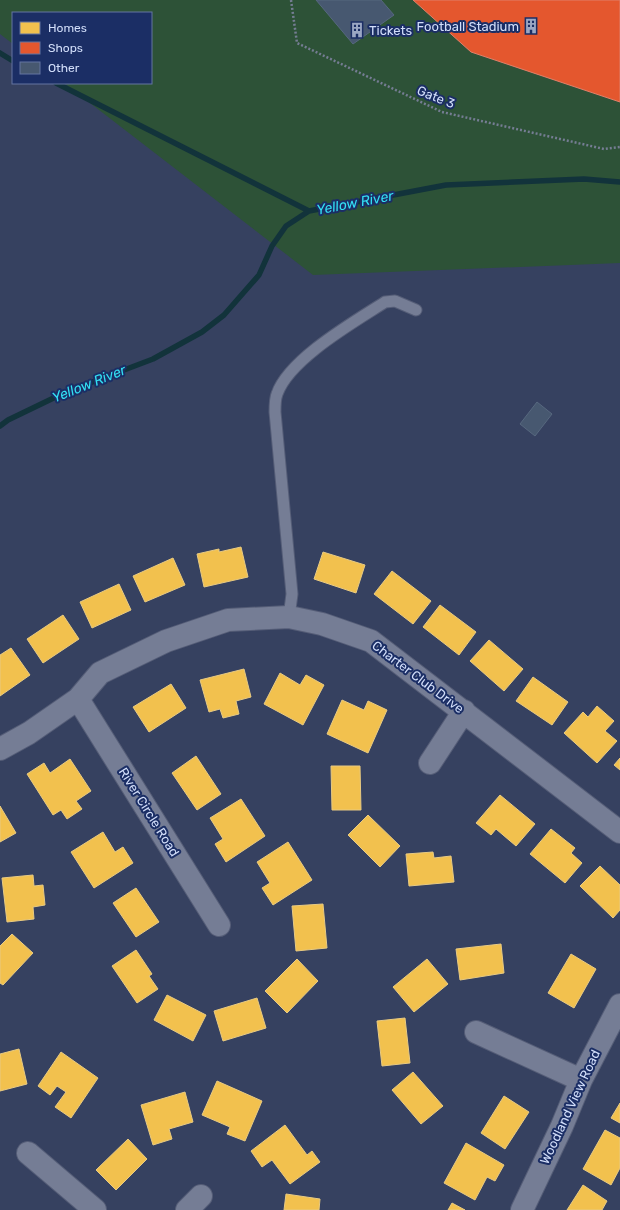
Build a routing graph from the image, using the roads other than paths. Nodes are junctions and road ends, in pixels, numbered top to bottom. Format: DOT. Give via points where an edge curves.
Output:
graph roads {
  1 [pos="416,310"];
  2 [pos="289,617"];
  3 [pos="78,699"];
  4 [pos="464,711"];
  5 [pos="0,749"];
  6 [pos="430,763"];
  7 [pos="620,832"];
  8 [pos="219,925"];
  9 [pos="620,1005"];
  10 [pos="476,1032"];
  11 [pos="581,1080"];
  12 [pos="28,1153"];
  13 [pos="95,1210"];
  14 [pos="522,1210"];
  1 -- 2 [label="lane" via="395,301 385,302 323,343 291,371 276,394 275,412 292,594"];
  2 -- 3 [label="street, Charter Club Drive" via="228,620 166,641 100,673"];
  2 -- 4 [label="street, Charter Club Drive" via="322,624 371,641"];
  3 -- 5 [label="street, Charter Club Drive" via="29,733"];
  3 -- 8 [label="street, River Circle Road"];
  4 -- 6 [label="street"];
  4 -- 7 [label="street, Charter Club Drive" via="498,740"];
  9 -- 11 [label="street, Woodland View Road"];
  10 -- 11 [label="street"];
  11 -- 14 [label="street, Woodland View Road"];
  12 -- 13 [label="street"];
}
